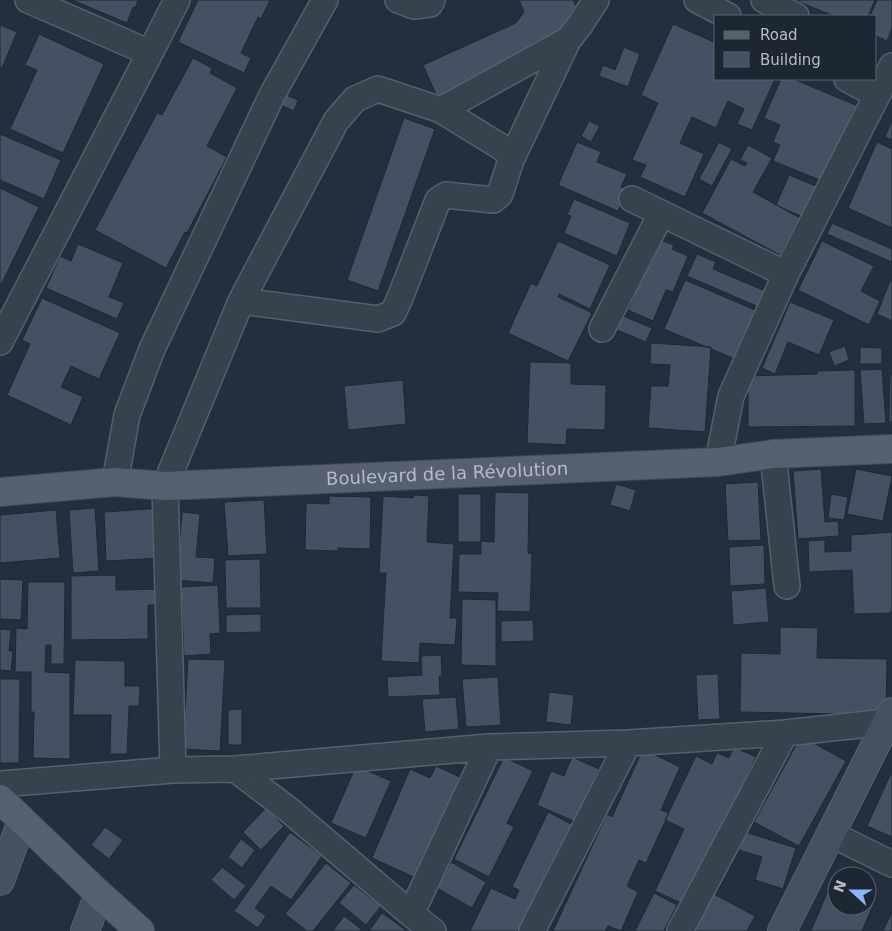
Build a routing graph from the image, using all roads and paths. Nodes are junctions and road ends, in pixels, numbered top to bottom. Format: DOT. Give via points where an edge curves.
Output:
graph roads {
  1 [pos="28,0"];
  2 [pos="177,0"];
  3 [pos="325,0"];
  4 [pos="398,0"];
  5 [pos="432,0"];
  6 [pos="596,0"];
  7 [pos="697,0"];
  8 [pos="764,0"];
  9 [pos="726,15"];
  10 [pos="794,15"];
  11 [pos="568,40"];
  12 [pos="150,53"];
  13 [pos="877,57"];
  14 [pos="892,65"];
  15 [pos="849,80"];
  16 [pos="877,95"];
  17 [pos="440,110"];
  18 [pos="511,160"];
  19 [pos="632,200"];
  20 [pos="661,214"];
  21 [pos="786,274"];
  22 [pos="241,301"];
  23 [pos="602,329"];
  24 [pos="0,342"];
  25 [pos="892,449"];
  26 [pos="773,454"];
  27 [pos="718,462"];
  28 [pos="115,482"];
  29 [pos="165,486"];
  30 [pos="0,492"];
  31 [pos="787,586"];
  32 [pos="890,717"];
  33 [pos="785,733"];
  34 [pos="628,743"];
  35 [pos="489,747"];
  36 [pos="235,769"];
  37 [pos="173,770"];
  38 [pos="0,784"];
  39 [pos="0,798"];
  40 [pos="22,821"];
  41 [pos="831,834"];
  42 [pos="892,864"];
  43 [pos="0,881"];
  44 [pos="99,894"];
  45 [pos="411,914"];
  46 [pos="85,931"];
  47 [pos="140,931"];
  48 [pos="432,931"];
  49 [pos="532,931"];
  50 [pos="680,931"];
  51 [pos="782,931"];
  1 -- 12 [label="street"];
  2 -- 12 [label="street"];
  3 -- 28 [label="street" via="272,95 152,349 127,415"];
  4 -- 5 [label="street" via="414,6 430,4"];
  6 -- 11 [label="street"];
  7 -- 9 [label="street"];
  8 -- 10 [label="street"];
  11 -- 17 [label="street"];
  11 -- 18 [label="street"];
  12 -- 24 [label="street"];
  13 -- 14 [label="street"];
  14 -- 16 [label="street"];
  15 -- 16 [label="street"];
  16 -- 21 [label="street"];
  17 -- 18 [label="street" via="506,150"];
  17 -- 22 [label="street" via="378,89 355,99 336,121"];
  18 -- 22 [label="street" via="500,194 493,200 446,195 438,200 393,313 378,319"];
  19 -- 20 [label="street"];
  20 -- 21 [label="street"];
  20 -- 23 [label="street"];
  21 -- 27 [label="street" via="731,396"];
  22 -- 29 [label="street"];
  25 -- 26 [label="main road, Boulevard de la Révolution"];
  26 -- 27 [label="main road, Boulevard de la Révolution"];
  26 -- 31 [label="street"];
  27 -- 29 [label="main road, Boulevard de la Révolution"];
  28 -- 29 [label="main road, Boulevard de la Révolution"];
  28 -- 30 [label="main road, Boulevard de la Révolution"];
  29 -- 37 [label="street"];
  32 -- 33 [label="street"];
  32 -- 41 [label="main road"];
  33 -- 34 [label="street"];
  33 -- 50 [label="street"];
  34 -- 35 [label="street"];
  34 -- 49 [label="street"];
  35 -- 36 [label="street"];
  35 -- 45 [label="street"];
  36 -- 37 [label="street"];
  36 -- 45 [label="street" via="290,810"];
  37 -- 38 [label="street"];
  39 -- 40 [label="main road"];
  40 -- 43 [label="main road"];
  40 -- 44 [label="main road"];
  41 -- 42 [label="street"];
  41 -- 51 [label="main road"];
  44 -- 46 [label="main road"];
  44 -- 47 [label="main road"];
  45 -- 48 [label="street"];
}
